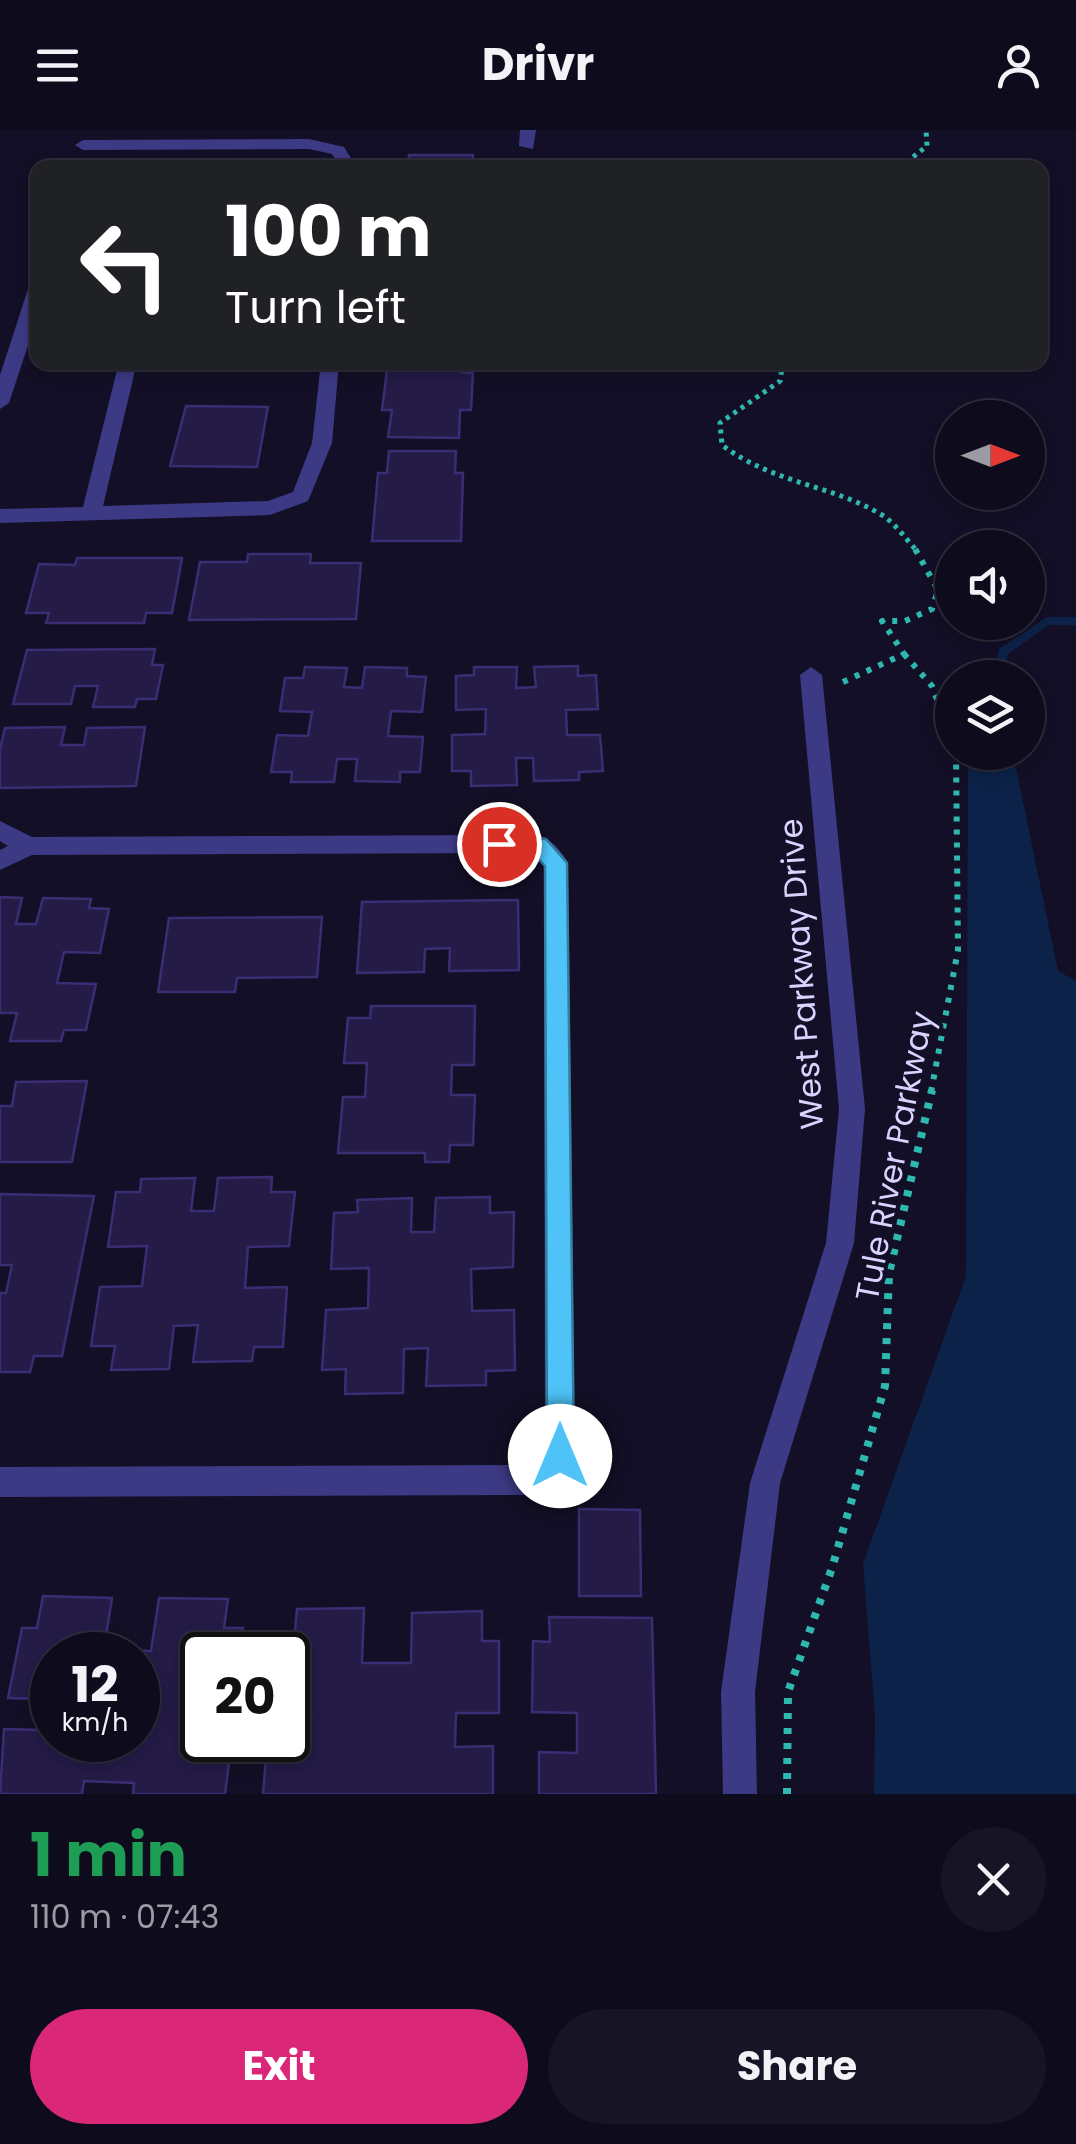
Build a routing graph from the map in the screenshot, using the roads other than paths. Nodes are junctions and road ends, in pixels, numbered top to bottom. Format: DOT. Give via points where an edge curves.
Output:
graph roads {
  1 [pos="85,138"];
  2 [pos="182,145"];
  3 [pos="179,160"];
  4 [pos="344,160"];
  5 [pos="30,303"];
  6 [pos="10,344"];
  7 [pos="126,370"];
  8 [pos="329,370"];
  9 [pos="0,402"];
  10 [pos="91,513"];
  11 [pos="0,516"];
  12 [pos="820,682"];
  13 [pos="0,830"];
  14 [pos="29,846"];
  15 [pos="0,862"];
  16 [pos="0,1482"];
  17 [pos="740,1794"];
  1 -- 2 [label="street"];
  2 -- 3 [label="street"];
  2 -- 4 [label="street" via="310,144 338,150"];
  5 -- 6 [label="street"];
  6 -- 9 [label="street"];
  7 -- 10 [label="street"];
  8 -- 10 [label="street" via="322,443 301,496 270,508"];
  10 -- 11 [label="street"];
  12 -- 17 [label="street, West Parkway Drive" via="852,1109 840,1243 766,1483 738,1692"];
  13 -- 14 [label="street"];
  14 -- 15 [label="street"];
  14 -- 16 [label="street" via="538,844 556,863 560,1456 536,1480"];
}
